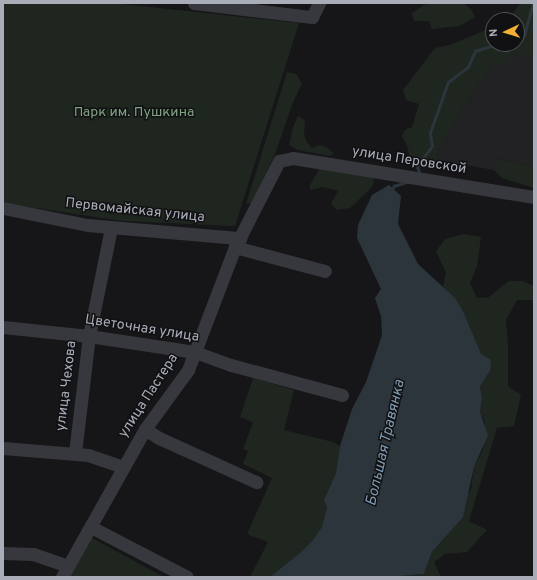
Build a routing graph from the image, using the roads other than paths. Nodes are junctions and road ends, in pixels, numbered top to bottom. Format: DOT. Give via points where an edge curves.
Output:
graph roads {
  1 [pos="194,3"];
  2 [pos="319,3"];
  3 [pos="279,161"];
  4 [pos="534,197"];
  5 [pos="3,208"];
  6 [pos="111,228"];
  7 [pos="237,242"];
  8 [pos="325,270"];
  9 [pos="3,327"];
  10 [pos="89,336"];
  11 [pos="195,352"];
  12 [pos="342,395"];
  13 [pos="145,429"];
  14 [pos="3,448"];
  15 [pos="75,454"];
  16 [pos="122,467"];
  17 [pos="256,482"];
  18 [pos="91,527"];
  19 [pos="3,553"];
  20 [pos="64,572"];
  21 [pos="187,577"];
  1 -- 2 [label="street" via="312,17"];
  3 -- 4 [label="street, улица Перовской" via="293,158"];
  3 -- 7 [label="street, улица Пастера"];
  5 -- 6 [label="street, Первомайская улица"];
  6 -- 7 [label="street, Первомайская улица"];
  6 -- 10 [label="street, улица Чехова"];
  7 -- 8 [label="street, Первомайская улица"];
  7 -- 11 [label="street, улица Пастера"];
  9 -- 10 [label="street, Цветочная улица"];
  10 -- 11 [label="street, Цветочная улица"];
  10 -- 15 [label="street, улица Чехова"];
  11 -- 12 [label="street, Цветочная улица" via="231,365"];
  11 -- 13 [label="street, улица Пастера" via="188,370"];
  13 -- 16 [label="street, улица Пастера"];
  13 -- 17 [label="street" via="159,438"];
  14 -- 15 [label="street"];
  15 -- 16 [label="street" via="88,454"];
  16 -- 18 [label="street, улица Пастера"];
  18 -- 20 [label="street, улица Пастера"];
  18 -- 21 [label="street"];
  19 -- 20 [label="street" via="33,554"];
}
